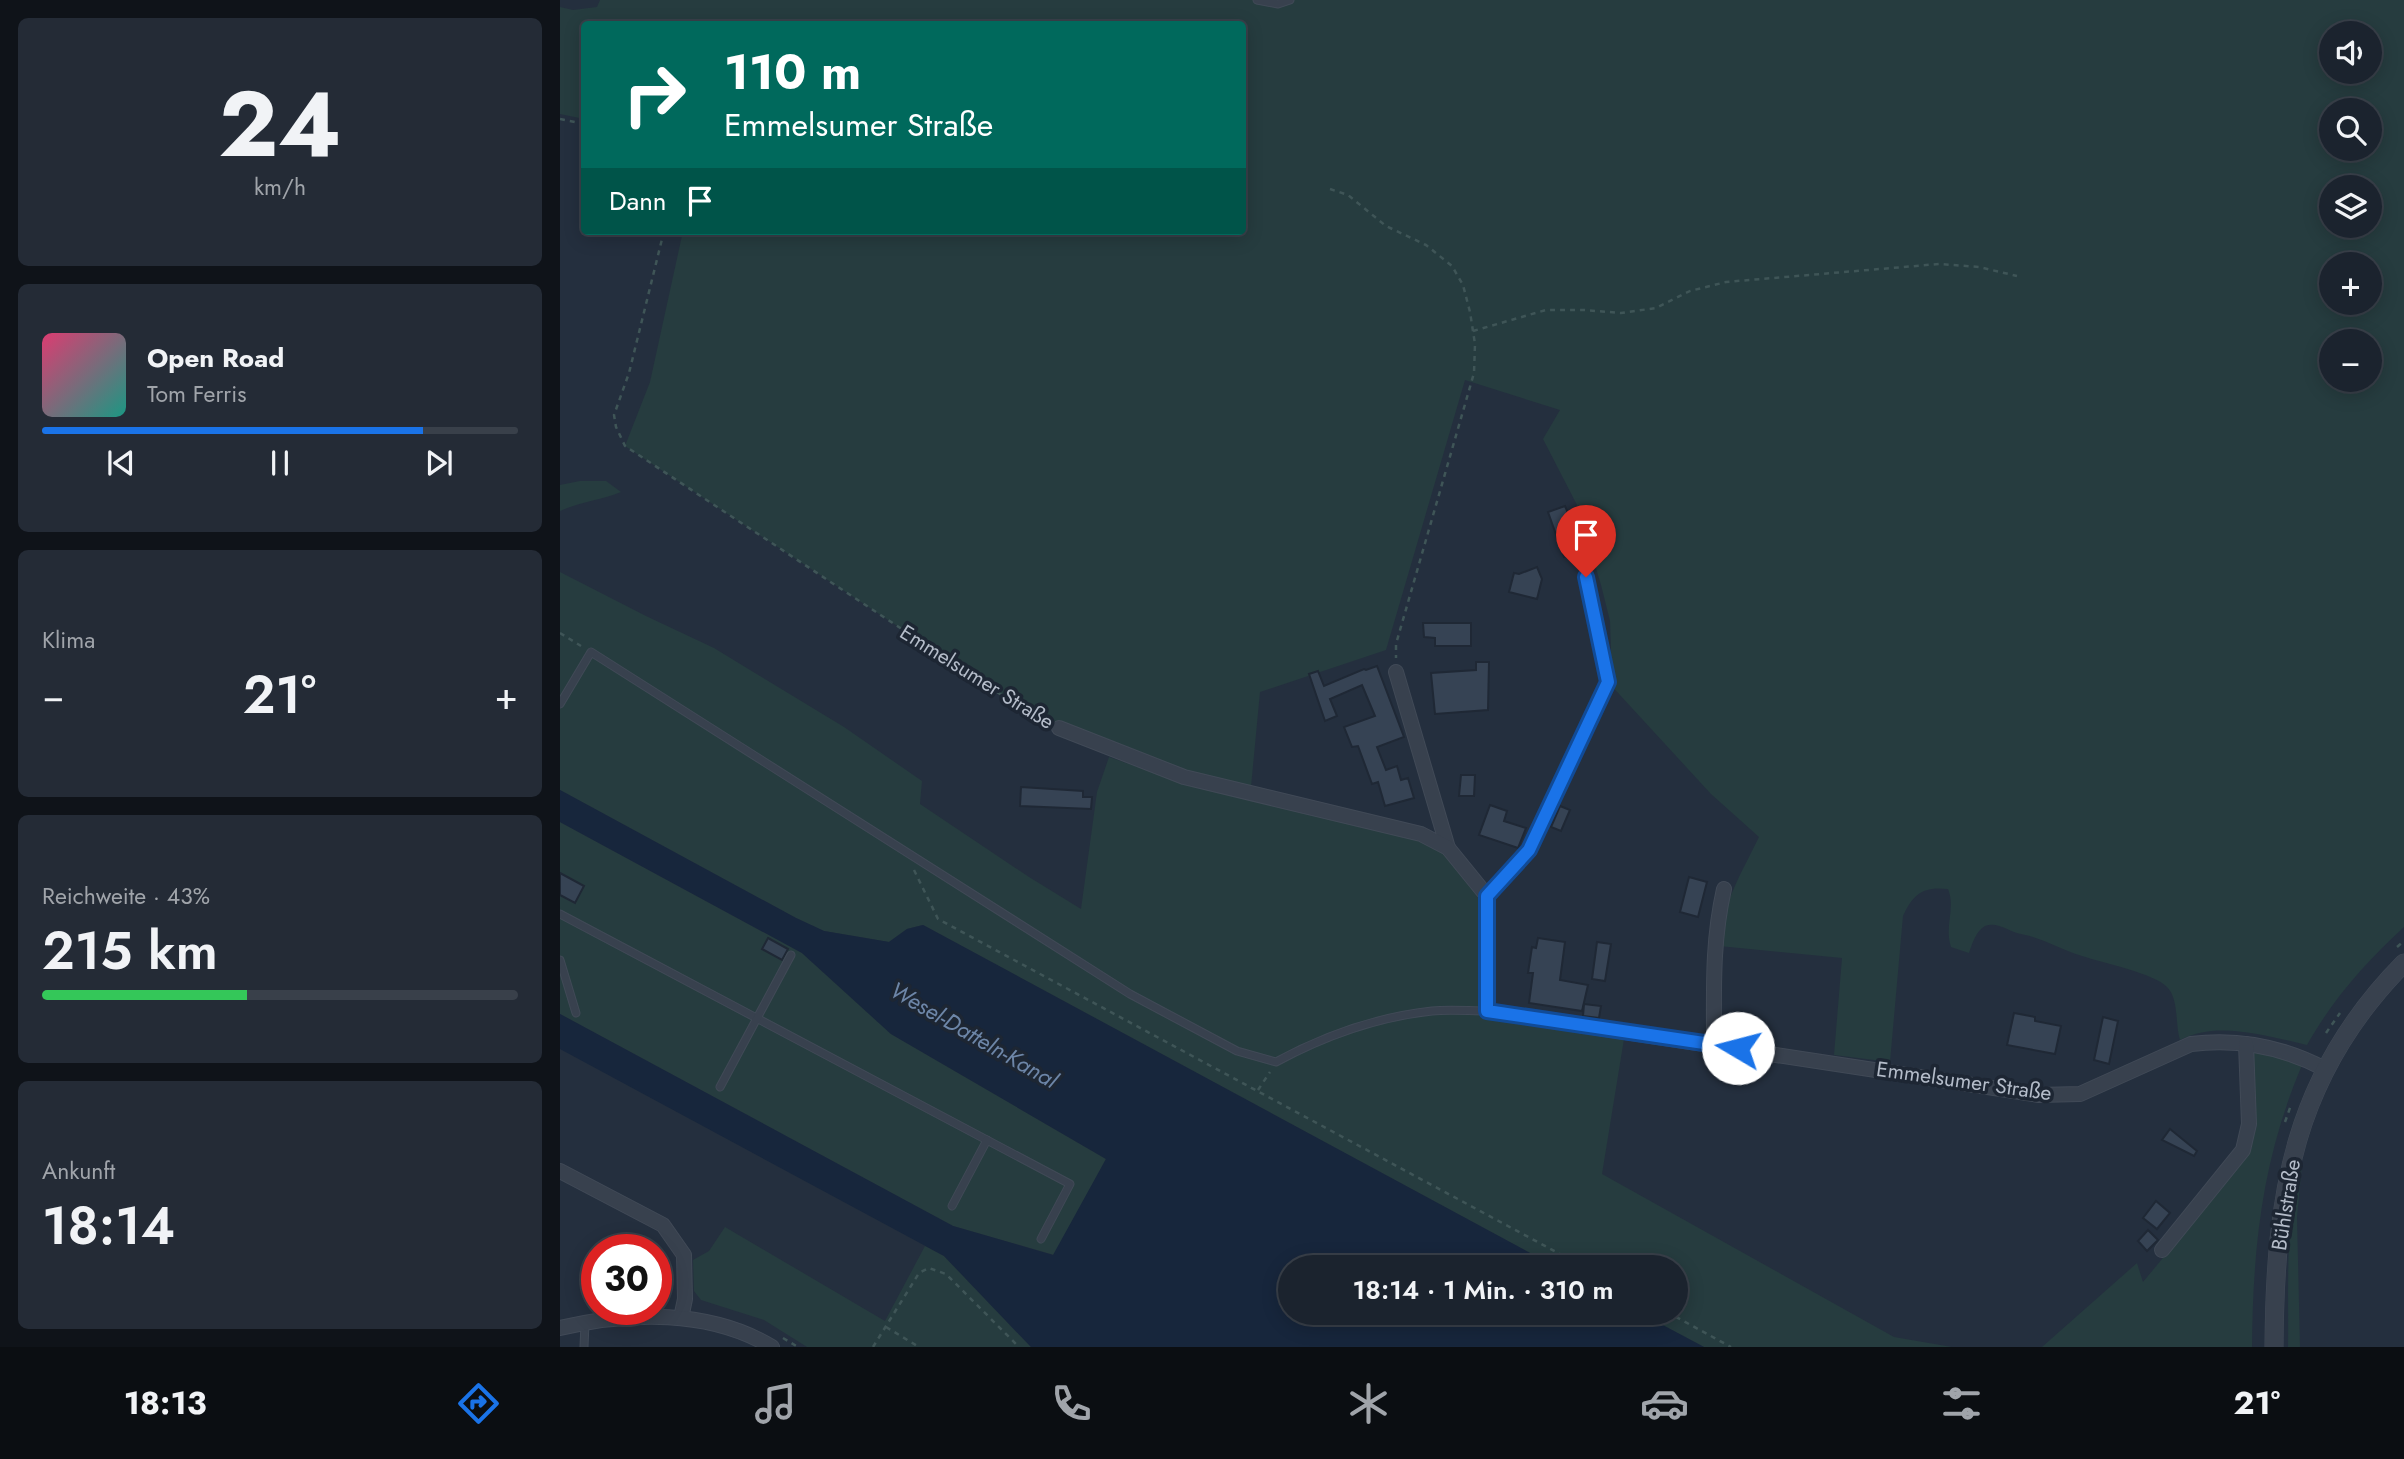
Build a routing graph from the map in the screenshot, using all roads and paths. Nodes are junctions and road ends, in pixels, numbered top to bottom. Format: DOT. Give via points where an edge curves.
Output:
graph roads {
  1 [pos="1257,0"];
  2 [pos="1290,0"];
  3 [pos="560,119"];
  4 [pos="581,123"];
  5 [pos="1329,189"];
  6 [pos="663,235"];
  7 [pos="2017,276"];
  8 [pos="1473,331"];
  9 [pos="1586,577"];
  10 [pos="560,633"];
  11 [pos="591,652"];
  12 [pos="1396,672"];
  13 [pos="560,704"];
  14 [pos="1059,728"];
  15 [pos="1448,848"];
  16 [pos="905,852"];
  17 [pos="1724,889"];
  18 [pos="1487,896"];
  19 [pos="560,914"];
  20 [pos="791,955"];
  21 [pos="560,960"];
  22 [pos="2404,963"];
  23 [pos="1487,1011"];
  24 [pos="576,1013"];
  25 [pos="757,1018"];
  26 [pos="1714,1044"];
  27 [pos="2246,1044"];
  28 [pos="1276,1062"];
  29 [pos="2325,1069"];
  30 [pos="720,1087"];
  31 [pos="1258,1090"];
  32 [pos="987,1140"];
  33 [pos="560,1171"];
  34 [pos="952,1206"];
  35 [pos="1041,1239"];
  36 [pos="2162,1250"];
  37 [pos="1562,1255"];
  38 [pos="672,1318"];
  39 [pos="681,1318"];
  40 [pos="581,1323"];
  41 [pos="1688,1323"];
  42 [pos="585,1325"];
  43 [pos="886,1327"];
  44 [pos="560,1328"];
  45 [pos="584,1347"];
  46 [pos="772,1347"];
  47 [pos="873,1347"];
  48 [pos="919,1347"];
  49 [pos="1019,1347"];
  50 [pos="1731,1347"];
  51 [pos="2274,1347"];
  1 -- 2 [label="lane" via="1278,4"];
  3 -- 4 [label="path"];
  5 -- 8 [label="path" via="1348,195 1386,226 1426,245 1452,266 1464,285"];
  6 -- 14 [label="path, Emmelsumer Straße" via="614,415 625,446 1000,694"];
  7 -- 8 [label="path" via="1939,264 1727,282 1690,291 1656,308 1620,313 1546,310"];
  8 -- 12 [label="path" via="1474,373 1396,644"];
  9 -- 18 [label="street" via="1608,682 1529,850"];
  10 -- 11 [label="path"];
  11 -- 13 [label="lane"];
  11 -- 16 [label="lane"];
  12 -- 15 [label="street, Emmelsumer Straße"];
  14 -- 15 [label="street, Emmelsumer Straße" via="1184,777 1421,834"];
  15 -- 18 [label="street, Emmelsumer Straße"];
  16 -- 28 [label="lane" via="1130,994 1237,1051"];
  16 -- 31 [label="path" via="939,919"];
  17 -- 26 [label="street" via="1713,953"];
  18 -- 23 [label="street"];
  19 -- 25 [label="lane"];
  20 -- 25 [label="lane"];
  21 -- 24 [label="lane"];
  22 -- 29 [label="street" via="2361,1012"];
  23 -- 26 [label="street, Emmelsumer Straße"];
  23 -- 28 [label="lane" via="1432,1011 1374,1022 1310,1043"];
  25 -- 30 [label="lane"];
  25 -- 32 [label="lane"];
  26 -- 27 [label="street, Emmelsumer Straße" via="2039,1095 2080,1094 2191,1044"];
  27 -- 29 [label="street, Emmelsumer Straße" via="2286,1051"];
  27 -- 36 [label="street" via="2249,1124 2243,1150"];
  28 -- 31 [label="path"];
  29 -- 51 [label="street, Bühlstraße" via="2305,1111 2287,1179 2278,1243"];
  31 -- 37 [label="path"];
  32 -- 34 [label="lane"];
  32 -- 35 [label="lane" via="1070,1184"];
  33 -- 39 [label="street" via="663,1225 684,1255"];
  38 -- 39 [label="street"];
  39 -- 46 [label="street" via="758,1338"];
  40 -- 44 [label="street"];
  41 -- 50 [label="path"];
  42 -- 45 [label="lane"];
  43 -- 47 [label="path"];
  43 -- 48 [label="path"];
  43 -- 49 [label="path" via="919,1273 929,1268 946,1275"];
}
